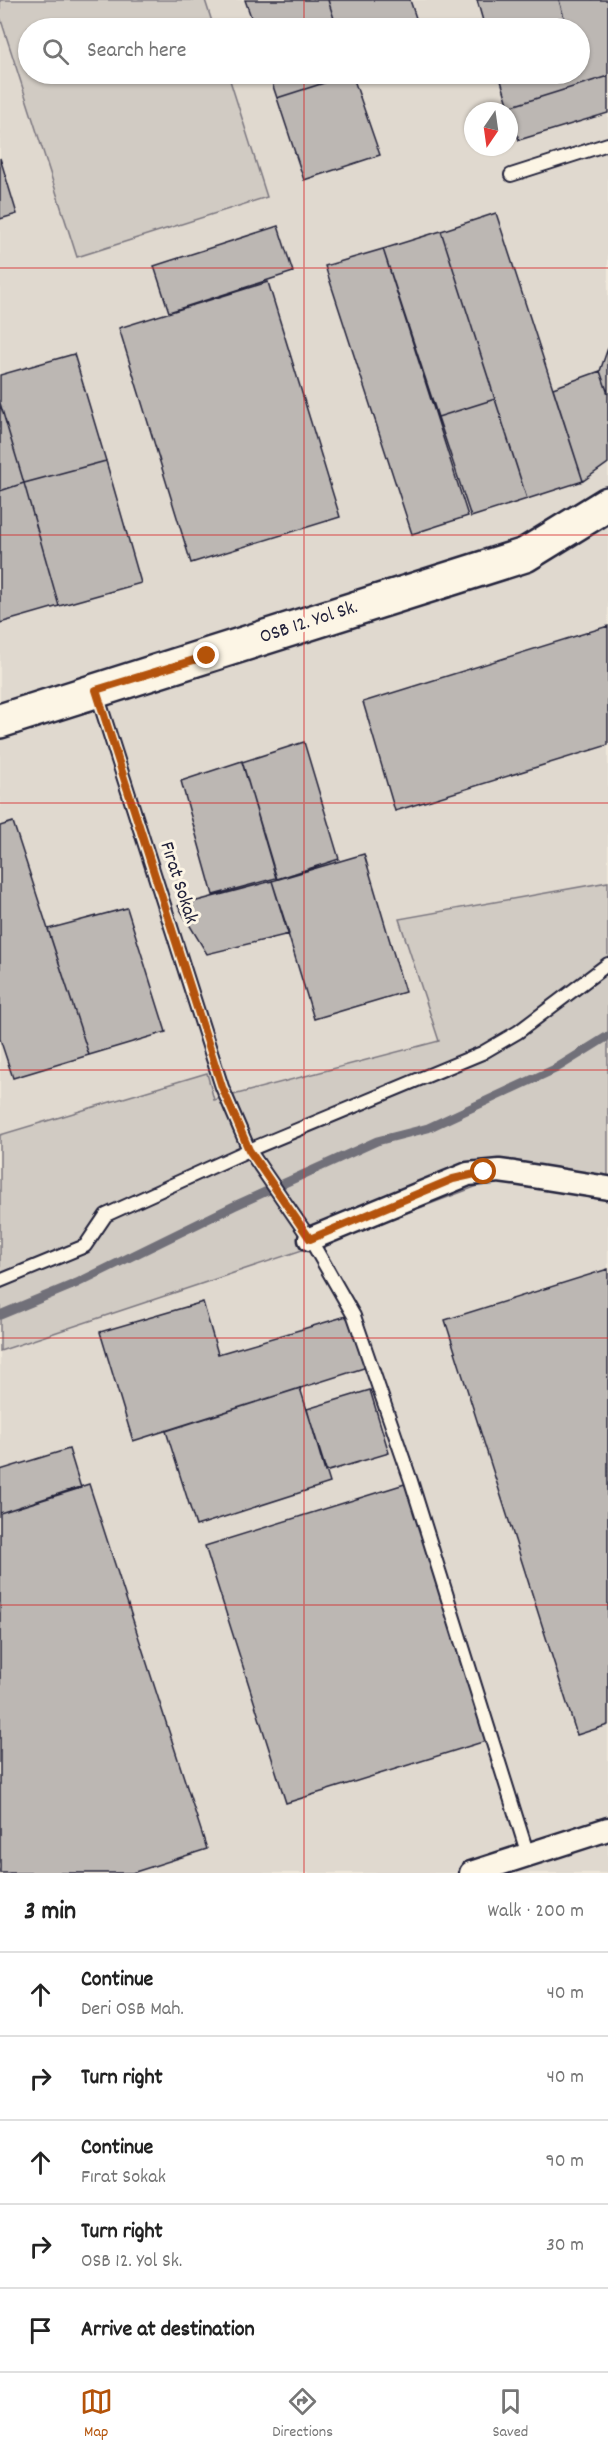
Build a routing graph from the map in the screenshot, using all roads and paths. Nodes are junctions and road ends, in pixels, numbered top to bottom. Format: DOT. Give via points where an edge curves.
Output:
graph roads {
  1 [pos="608,144"];
  2 [pos="511,175"];
  3 [pos="608,504"];
  4 [pos="608,534"];
  5 [pos="525,555"];
  6 [pos="96,690"];
  7 [pos="0,721"];
  8 [pos="608,964"];
  9 [pos="249,1150"];
  10 [pos="608,1188"];
  11 [pos="304,1230"];
  12 [pos="0,1281"];
  13 [pos="608,1829"];
  14 [pos="528,1855"];
  15 [pos="471,1873"];
  1 -- 2 [label="lane"];
  3 -- 5 [label="street, OSB 12. Yol Sk."];
  4 -- 5 [label="street"];
  5 -- 6 [label="street, OSB 12. Yol Sk."];
  6 -- 7 [label="street, OSB 12. Yol Sk."];
  6 -- 9 [label="lane, Fırat Sokak" via="222,1087"];
  8 -- 9 [label="lane" via="518,1032 482,1053"];
  9 -- 11 [label="lane, Fırat Sokak"];
  9 -- 12 [label="lane" via="106,1215 85,1246"];
  10 -- 11 [label="street" via="514,1173 468,1174"];
  11 -- 14 [label="lane, Fırat Sokak" via="354,1316 411,1481"];
  13 -- 14 [label="street"];
  14 -- 15 [label="street"];
}
